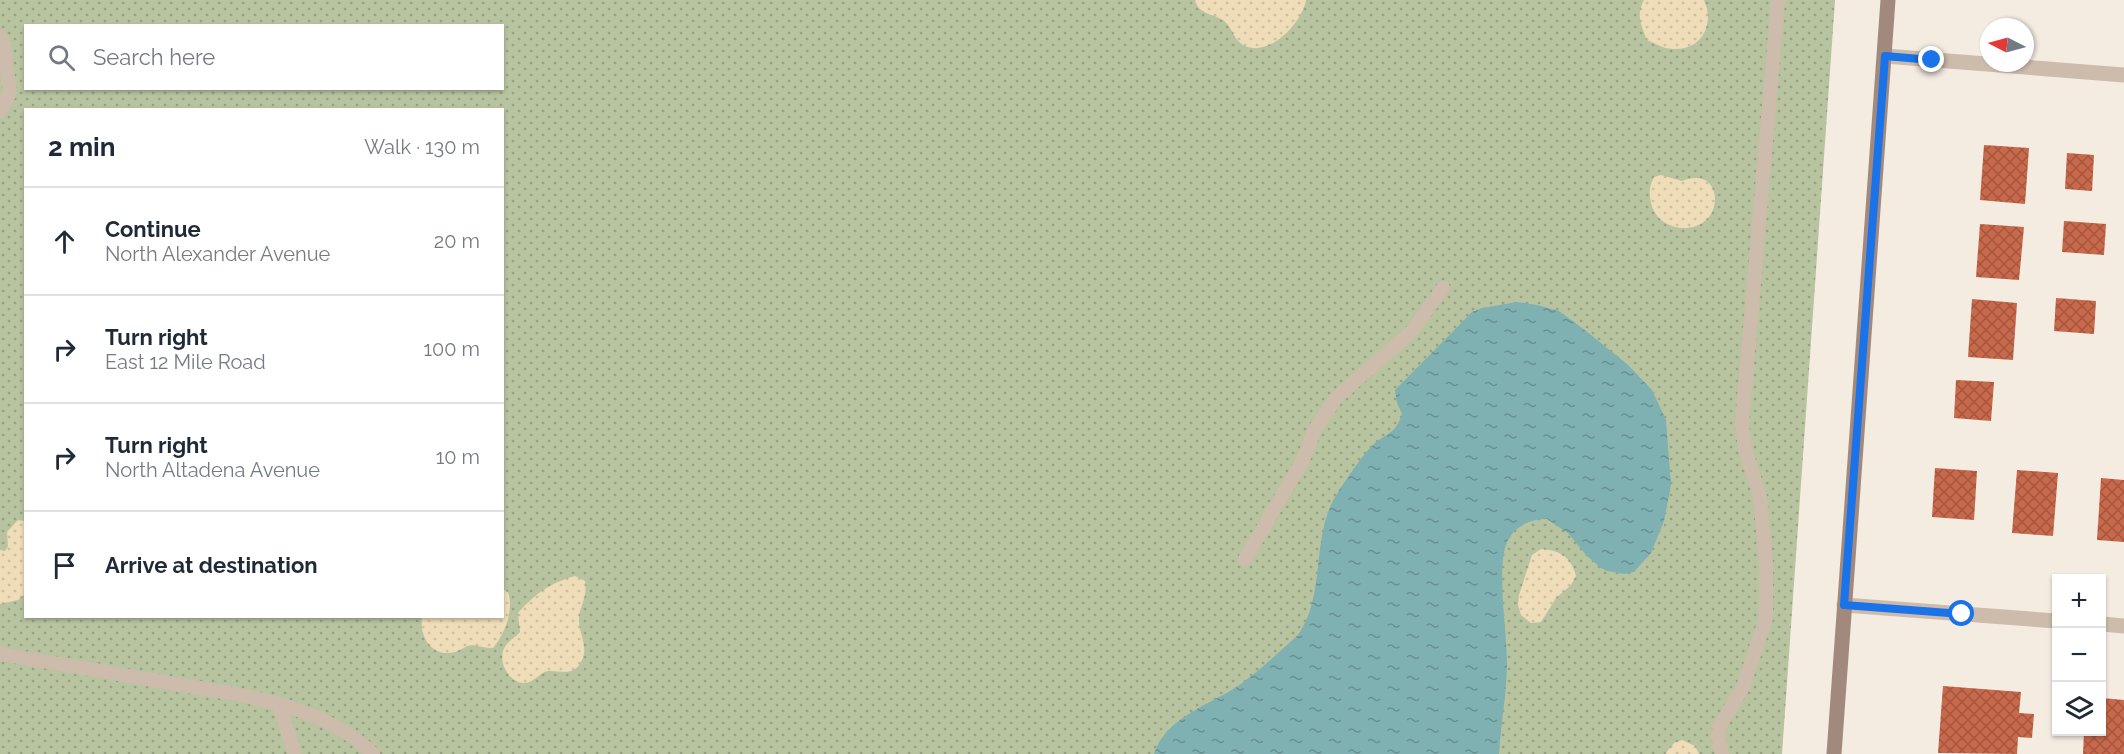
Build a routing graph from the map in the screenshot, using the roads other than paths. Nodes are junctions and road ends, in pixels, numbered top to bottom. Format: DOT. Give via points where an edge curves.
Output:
graph roads {
  1 [pos="1778,0"];
  2 [pos="1888,0"];
  3 [pos="0,36"];
  4 [pos="1885,56"];
  5 [pos="2124,75"];
  6 [pos="0,111"];
  7 [pos="1443,288"];
  8 [pos="1245,559"];
  9 [pos="1844,605"];
  10 [pos="2052,621"];
  11 [pos="2106,624"];
  12 [pos="2124,626"];
  13 [pos="0,654"];
  14 [pos="279,705"];
  15 [pos="295,754"];
  16 [pos="373,754"];
  17 [pos="1722,754"];
  18 [pos="1834,754"];
  1 -- 17 [label="lane" via="1742,423 1745,449 1760,497 1766,618 1743,687 1720,726"];
  2 -- 4 [label="main road"];
  3 -- 6 [label="lane" via="10,93"];
  4 -- 5 [label="street"];
  4 -- 9 [label="main road"];
  7 -- 8 [label="lane" via="1411,332 1336,398 1315,429 1303,459"];
  9 -- 10 [label="street"];
  9 -- 18 [label="main road"];
  11 -- 12 [label="street"];
  13 -- 14 [label="lane"];
  14 -- 15 [label="lane"];
  14 -- 16 [label="lane" via="337,728 359,740"];
}
